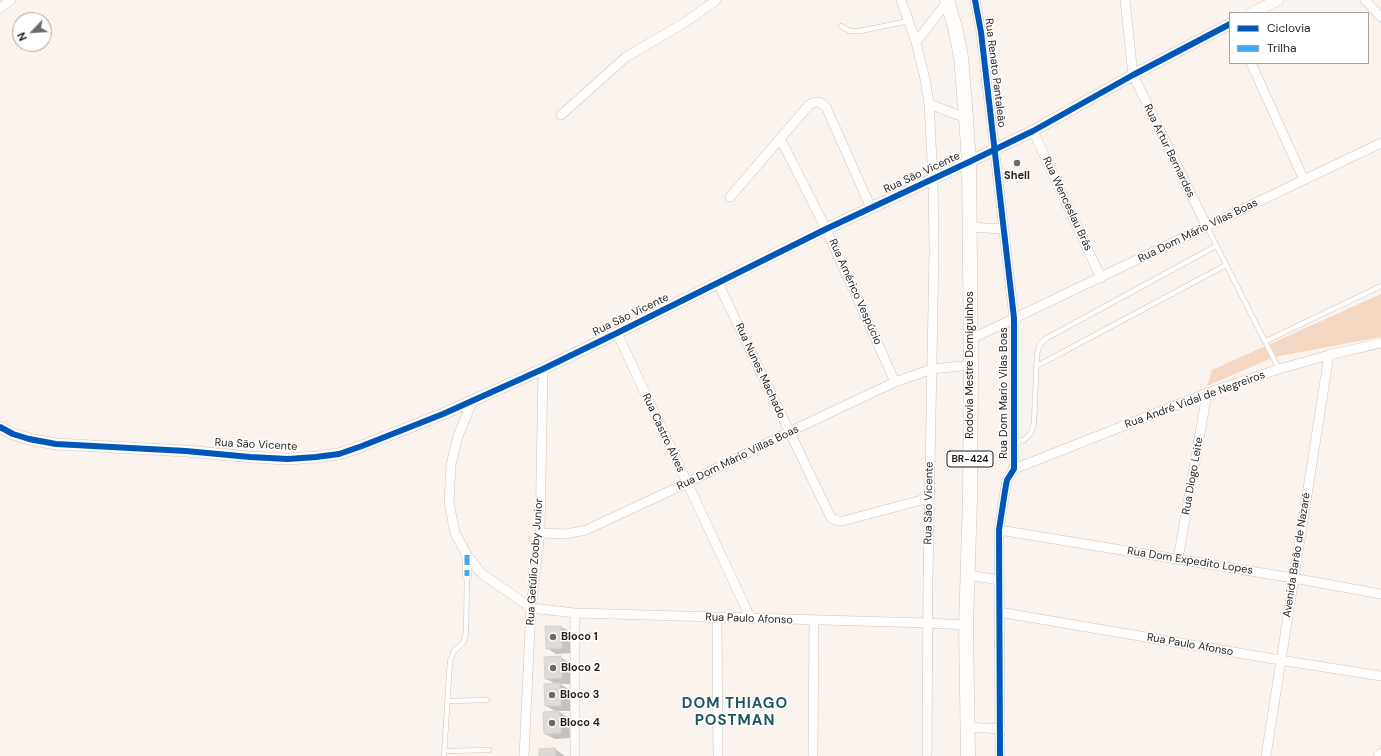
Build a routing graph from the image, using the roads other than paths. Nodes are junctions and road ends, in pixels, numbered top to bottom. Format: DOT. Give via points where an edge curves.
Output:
graph roads {
  1 [pos="11,0"];
  2 [pos="716,0"];
  3 [pos="901,0"];
  4 [pos="975,0"];
  5 [pos="1126,0"];
  6 [pos="1278,0"];
  7 [pos="1365,0"];
  8 [pos="947,1"];
  9 [pos="0,8"];
  10 [pos="1254,12"];
  11 [pos="1381,17"];
  12 [pos="909,21"];
  13 [pos="1229,25"];
  14 [pos="841,26"];
  15 [pos="916,42"];
  16 [pos="1251,64"];
  17 [pos="1133,75"];
  18 [pos="929,104"];
  19 [pos="561,115"];
  20 [pos="966,118"];
  21 [pos="1033,131"];
  22 [pos="780,138"];
  23 [pos="1381,143"];
  24 [pos="995,150"];
  25 [pos="969,162"];
  26 [pos="933,179"];
  27 [pos="1304,180"];
  28 [pos="730,197"];
  29 [pos="871,208"];
  30 [pos="969,227"];
  31 [pos="1207,227"];
  32 [pos="826,229"];
  33 [pos="1003,229"];
  34 [pos="1216,246"];
  35 [pos="1226,265"];
  36 [pos="1101,278"];
  37 [pos="718,283"];
  38 [pos="1381,286"];
  39 [pos="1014,318"];
  40 [pos="617,333"];
  41 [pos="971,339"];
  42 [pos="1266,341"];
  43 [pos="1381,343"];
  44 [pos="1329,355"];
  45 [pos="971,365"];
  46 [pos="1036,366"];
  47 [pos="543,369"];
  48 [pos="932,369"];
  49 [pos="1279,369"];
  50 [pos="895,382"];
  51 [pos="1207,393"];
  52 [pos="473,400"];
  53 [pos="0,427"];
  54 [pos="789,432"];
  55 [pos="1015,443"];
  56 [pos="1014,469"];
  57 [pos="687,483"];
  58 [pos="929,498"];
  59 [pos="999,530"];
  60 [pos="540,533"];
  61 [pos="467,555"];
  62 [pos="1178,559"];
  63 [pos="968,575"];
  64 [pos="467,576"];
  65 [pos="1293,578"];
  66 [pos="999,580"];
  67 [pos="1381,594"];
  68 [pos="531,608"];
  69 [pos="999,612"];
  70 [pos="575,613"];
  71 [pos="718,618"];
  72 [pos="751,619"];
  73 [pos="814,621"];
  74 [pos="928,623"];
  75 [pos="966,625"];
  76 [pos="1280,660"];
  77 [pos="1381,676"];
  78 [pos="447,700"];
  79 [pos="486,700"];
  80 [pos="967,727"];
  81 [pos="1001,729"];
  82 [pos="489,750"];
  83 [pos="1381,753"];
  84 [pos="445,754"];
  85 [pos="524,756"];
  86 [pos="575,756"];
  87 [pos="718,756"];
  88 [pos="813,756"];
  89 [pos="927,756"];
  90 [pos="968,756"];
  91 [pos="1003,756"];
  92 [pos="1266,756"];
  93 [pos="1378,756"];
  1 -- 9 [label="street"];
  2 -- 19 [label="street" via="626,57"];
  3 -- 12 [label="street"];
  4 -- 24 [label="street, Rua Renato Pantaleão"];
  5 -- 17 [label="street"];
  6 -- 10 [label="street"];
  7 -- 11 [label="street"];
  8 -- 15 [label="street"];
  8 -- 20 [label="main road, Rodovia Mestre Domiguinhos / BR-424" via="961,57"];
  12 -- 14 [label="lane" via="860,31 850,31"];
  12 -- 15 [label="street"];
  13 -- 17 [label="street, Rua São Vicente"];
  15 -- 18 [label="street"];
  16 -- 27 [label="street"];
  17 -- 21 [label="street, Rua São Vicente"];
  17 -- 31 [label="street, Rua Artur Bernardes"];
  18 -- 20 [label="street"];
  18 -- 26 [label="street"];
  20 -- 25 [label="main road, Rodovia Mestre Domiguinhos / BR-424"];
  21 -- 24 [label="street, Rua São Vicente"];
  21 -- 36 [label="street, Rua Wenceslau Brás"];
  22 -- 28 [label="street"];
  22 -- 29 [label="street" via="809,105 815,102 823,104"];
  22 -- 32 [label="street, Rua Américo Vespúcio"];
  23 -- 27 [label="street, Rua Dom Mário Vilas Boas"];
  24 -- 25 [label="street, Rua São Vicente"];
  24 -- 33 [label="street, Rua Dom Mario Vilas Boas"];
  25 -- 26 [label="street, Rua São Vicente"];
  25 -- 30 [label="main road, Rodovia Mestre Domiguinhos / BR-424"];
  26 -- 29 [label="street, Rua São Vicente"];
  26 -- 48 [label="street, Rua São Vicente"];
  27 -- 31 [label="street, Rua Dom Mário Vilas Boas"];
  29 -- 32 [label="street, Rua São Vicente"];
  30 -- 33 [label="street"];
  30 -- 41 [label="main road, Rodovia Mestre Domiguinhos / BR-424"];
  31 -- 34 [label="lane"];
  31 -- 36 [label="street, Rua Dom Mário Vilas Boas"];
  32 -- 37 [label="street, Rua São Vicente"];
  32 -- 50 [label="street, Rua Américo Vespúcio"];
  33 -- 39 [label="street, Rua Dom Mario Vilas Boas"];
  34 -- 35 [label="lane"];
  34 -- 46 [label="lane" via="1047,338 1040,344"];
  35 -- 42 [label="lane"];
  35 -- 46 [label="lane"];
  36 -- 39 [label="street, Rua Dom Mário Vilas Boas"];
  37 -- 40 [label="street, Rua São Vicente"];
  37 -- 54 [label="street, Rua Nunes Machado"];
  38 -- 42 [label="lane"];
  39 -- 41 [label="street, Rua Dom Mário Vilas Boas"];
  39 -- 55 [label="street, Rua Dom Mario Vilas Boas"];
  40 -- 47 [label="street, Rua São Vicente"];
  40 -- 57 [label="street, Rua Castro Alves"];
  41 -- 45 [label="main road, Rodovia Mestre Domiguinhos / BR-424"];
  42 -- 49 [label="lane"];
  43 -- 44 [label="street, Rua André Vidal de Negreiros"];
  44 -- 49 [label="street, Rua André Vidal de Negreiros"];
  44 -- 65 [label="street, Avenida Barão de Nazaré"];
  45 -- 48 [label="street, Rua Dom Mário Villas Boas"];
  45 -- 63 [label="main road, Rodovia Mestre Domiguinhos / BR-424"];
  46 -- 55 [label="lane" via="1033,428 1024,440"];
  47 -- 52 [label="street, Rua São Vicente"];
  47 -- 60 [label="street, Rua Getúlio Zooby Junior"];
  48 -- 50 [label="street, Rua Dom Mário Villas Boas"];
  48 -- 58 [label="street, Rua São Vicente"];
  49 -- 51 [label="street, Rua André Vidal de Negreiros"];
  50 -- 54 [label="street, Rua Dom Mário Villas Boas"];
  51 -- 56 [label="street, Rua André Vidal de Negreiros"];
  51 -- 62 [label="street, Rua Diogo Leite"];
  52 -- 53 [label="street, Rua São Vicente" via="401,432 344,452 288,459 56,444 13,434"];
  52 -- 61 [label="street" via="458,436 451,465 449,503 455,533"];
  54 -- 57 [label="street, Rua Dom Mário Villas Boas"];
  54 -- 58 [label="street, Rua Nunes Machado" via="834,520 843,521"];
  55 -- 56 [label="street, Rua Dom Mario Vilas Boas"];
  56 -- 59 [label="street, Rua Dom Mario Vilas Boas" via="1005,491"];
  57 -- 60 [label="street, Rua Dom Mário Villas Boas" via="586,530 566,534"];
  57 -- 72 [label="street, Rua Castro Alves"];
  58 -- 74 [label="street, Rua São Vicente"];
  59 -- 62 [label="street, Rua Dom Expedito Lopes"];
  59 -- 66 [label="street, Rua Dom Mario Vilas Boas"];
  60 -- 68 [label="street, Rua Getúlio Zooby Junior"];
  61 -- 64 [label="street"];
  61 -- 68 [label="street" via="481,573"];
  62 -- 65 [label="street, Rua Dom Expedito Lopes"];
  63 -- 66 [label="street"];
  63 -- 75 [label="main road, Rodovia Mestre Domiguinhos / BR-424"];
  64 -- 78 [label="lane" via="466,633 463,643 454,652 450,661"];
  65 -- 67 [label="street, Rua Dom Expedito Lopes"];
  65 -- 76 [label="street, Avenida Barão de Nazaré"];
  66 -- 69 [label="street, Rua Dom Mario Vilas Boas"];
  68 -- 70 [label="street, Rua Paulo Afonso"];
  68 -- 85 [label="street, Rua Getúlio Zooby Junior"];
  69 -- 76 [label="street, Rua Paulo Afonso"];
  69 -- 81 [label="street, Rua Dom Mario Vilas Boas"];
  70 -- 71 [label="street, Rua Paulo Afonso"];
  70 -- 86 [label="street"];
  71 -- 72 [label="street, Rua Paulo Afonso"];
  71 -- 87 [label="street"];
  72 -- 73 [label="street, Rua Paulo Afonso"];
  73 -- 74 [label="street, Rua Paulo Afonso"];
  73 -- 88 [label="street"];
  74 -- 75 [label="street, Rua Paulo Afonso"];
  74 -- 89 [label="street, Rua São Vicente"];
  75 -- 80 [label="main road, Rodovia Mestre Domiguinhos / BR-424"];
  76 -- 77 [label="street, Rua Paulo Afonso"];
  76 -- 92 [label="street, Avenida Barão de Nazaré"];
  78 -- 79 [label="lane"];
  78 -- 84 [label="lane"];
  80 -- 81 [label="street"];
  80 -- 90 [label="main road, Rodovia Mestre Domiguinhos / BR-424"];
  81 -- 91 [label="street, Rua Dom Mario Vilas Boas"];
  82 -- 84 [label="lane"];
  83 -- 93 [label="street"];
}
